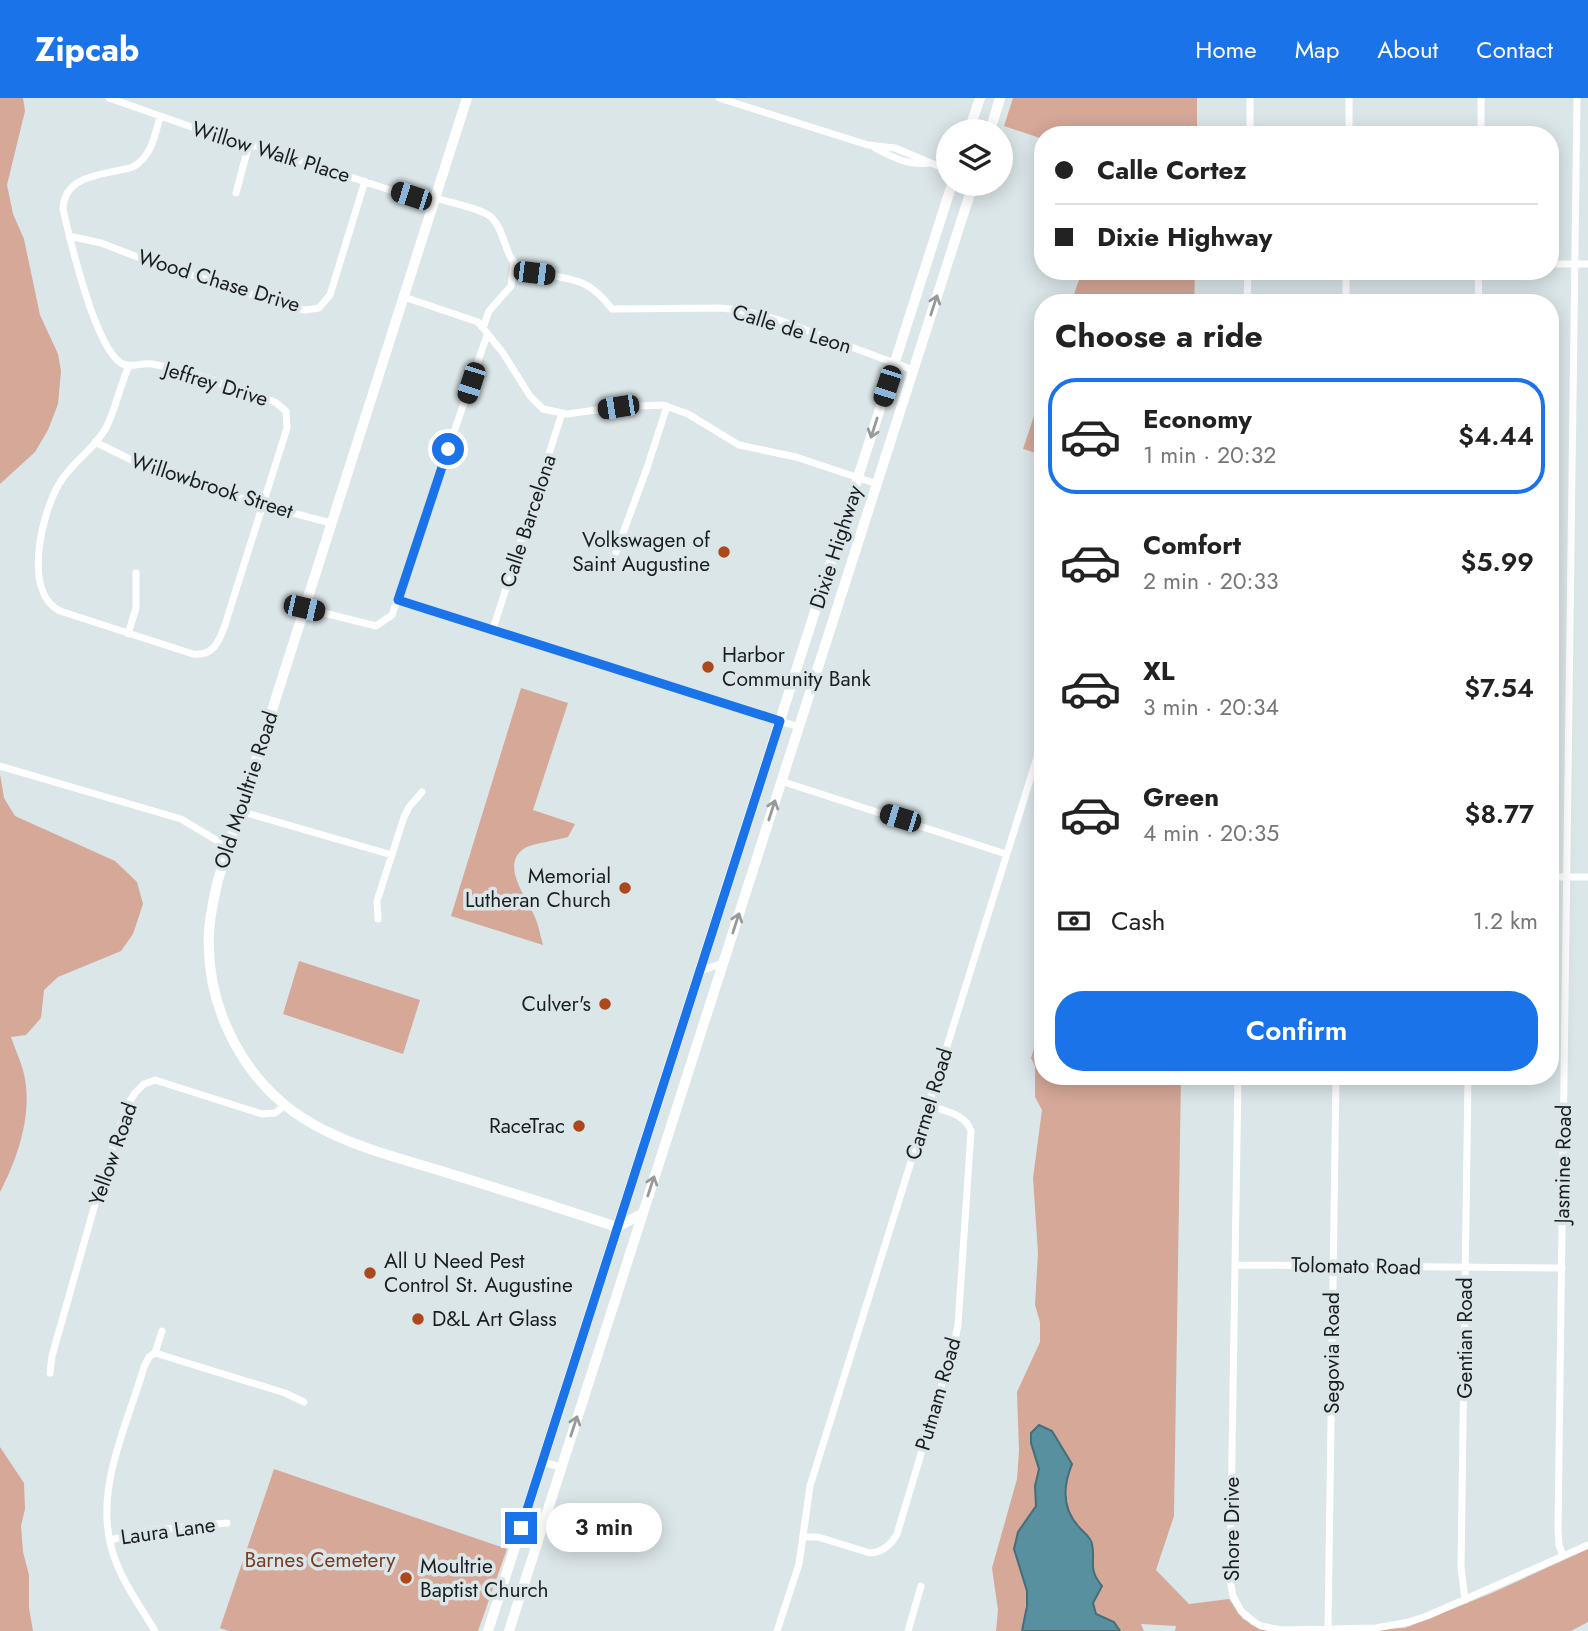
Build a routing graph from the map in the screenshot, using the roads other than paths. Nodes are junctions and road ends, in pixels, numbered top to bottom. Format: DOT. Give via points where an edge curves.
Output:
graph roads {
  1 [pos="109,98"];
  2 [pos="467,98"];
  3 [pos="719,98"];
  4 [pos="980,98"];
  5 [pos="1000,98"];
  6 [pos="1250,98"];
  7 [pos="1349,98"];
  8 [pos="1481,98"];
  9 [pos="1577,98"];
  10 [pos="160,116"];
  11 [pos="973,119"];
  12 [pos="994,119"];
  13 [pos="1250,126"];
  14 [pos="1349,126"];
  15 [pos="1481,126"];
  16 [pos="249,144"];
  17 [pos="936,166"];
  18 [pos="365,181"];
  19 [pos="236,193"];
  20 [pos="948,196"];
  21 [pos="969,196"];
  22 [pos="434,201"];
  23 [pos="69,236"];
  24 [pos="514,263"];
  25 [pos="1559,264"];
  26 [pos="1575,264"];
  27 [pos="1588,264"];
  28 [pos="404,297"];
  29 [pos="485,331"];
  30 [pos="895,363"];
  31 [pos="129,366"];
  32 [pos="913,370"];
  33 [pos="667,406"];
  34 [pos="562,414"];
  35 [pos="95,442"];
  36 [pos="858,478"];
  37 [pos="877,484"];
  38 [pos="263,505"];
  39 [pos="331,523"];
  40 [pos="616,552"];
  41 [pos="136,573"];
  42 [pos="398,600"];
  43 [pos="304,608"];
  44 [pos="493,629"];
  45 [pos="128,634"];
  46 [pos="780,721"];
  47 [pos="799,727"];
  48 [pos="0,766"];
  49 [pos="1034,766"];
  50 [pos="781,781"];
  51 [pos="422,792"];
  52 [pos="240,811"];
  53 [pos="228,847"];
  54 [pos="1006,854"];
  55 [pos="392,855"];
  56 [pos="1559,877"];
  57 [pos="1567,877"];
  58 [pos="1588,877"];
  59 [pos="378,919"];
  60 [pos="723,963"];
  61 [pos="700,971"];
  62 [pos="1238,1085"];
  63 [pos="1336,1085"];
  64 [pos="1468,1085"];
  65 [pos="285,1105"];
  66 [pos="928,1105"];
  67 [pos="642,1214"];
  68 [pos="618,1227"];
  69 [pos="1235,1265"];
  70 [pos="1332,1266"];
  71 [pos="1465,1267"];
  72 [pos="1562,1268"];
  73 [pos="162,1331"];
  74 [pos="155,1353"];
  75 [pos="50,1373"];
  76 [pos="304,1402"];
  77 [pos="542,1462"];
  78 [pos="561,1467"];
  79 [pos="227,1523"];
  80 [pos="803,1537"];
  81 [pos="110,1539"];
  82 [pos="1588,1545"];
  83 [pos="1563,1556"];
  84 [pos="922,1586"];
  85 [pos="1465,1600"];
  86 [pos="1328,1629"];
  87 [pos="155,1631"];
  88 [pos="488,1631"];
  89 [pos="509,1631"];
  90 [pos="777,1631"];
  91 [pos="908,1631"];
  1 -- 10 [label="street, Willow Walk Place"];
  2 -- 22 [label="main road, Old Moultrie Road"];
  3 -- 17 [label="street" via="868,145 895,148"];
  4 -- 11 [label="main road"];
  5 -- 12 [label="main road"];
  6 -- 13 [label="street"];
  7 -- 14 [label="street"];
  8 -- 15 [label="street"];
  9 -- 26 [label="street, Jasmine Road"];
  10 -- 16 [label="street, Willow Walk Place"];
  10 -- 23 [label="street" via="152,145 141,162 82,180 68,189 63,209"];
  16 -- 18 [label="street, Willow Walk Place"];
  16 -- 19 [label="street"];
  18 -- 22 [label="street, Willow Walk Place"];
  18 -- 23 [label="street, Wood Chase Drive" via="330,295 319,308 288,306"];
  20 -- 30 [label="main road, Dixie Highway"];
  32 -- 21 [label="main road, one-way"];
  22 -- 24 [label="street" via="489,215"];
  22 -- 28 [label="main road, Old Moultrie Road"];
  23 -- 31 [label="street" via="94,320 117,360"];
  24 -- 29 [label="street" via="511,286 489,311"];
  24 -- 30 [label="street, Calle de Leon" via="524,271 584,282 612,309 740,310"];
  25 -- 26 [label="street"];
  26 -- 27 [label="street"];
  26 -- 57 [label="street, Jasmine Road"];
  28 -- 29 [label="street" via="475,320"];
  28 -- 39 [label="main road, Old Moultrie Road"];
  29 -- 34 [label="street" via="540,406"];
  29 -- 42 [label="street"];
  30 -- 32 [label="street, Calle de Leon"];
  30 -- 36 [label="main road, Dixie Highway, one-way"];
  31 -- 35 [label="street" via="107,425"];
  31 -- 38 [label="street, Jeffrey Drive" via="147,363 170,368 284,408 287,428"];
  32 -- 37 [label="main road"];
  33 -- 34 [label="street"];
  33 -- 36 [label="street" via="738,445 796,457"];
  33 -- 40 [label="street"];
  34 -- 44 [label="street, Calle Barcelona"];
  35 -- 38 [label="street, Willowbrook Street" via="150,469"];
  35 -- 45 [label="street" via="53,496 38,558 40,583 52,607"];
  36 -- 37 [label="street"];
  36 -- 46 [label="main road, Dixie Highway"];
  37 -- 47 [label="main road"];
  38 -- 39 [label="street, Willowbrook Street"];
  38 -- 45 [label="street" via="215,647 198,655"];
  39 -- 43 [label="main road, Old Moultrie Road"];
  41 -- 45 [label="street" via="136,608"];
  42 -- 43 [label="street" via="392,615 376,626"];
  42 -- 44 [label="street"];
  43 -- 52 [label="main road, Old Moultrie Road"];
  44 -- 46 [label="street"];
  46 -- 47 [label="street"];
  46 -- 61 [label="main road, Dixie Highway"];
  47 -- 50 [label="main road"];
  48 -- 53 [label="street" via="168,814"];
  49 -- 54 [label="street, Carmel Road"];
  50 -- 54 [label="street"];
  60 -- 50 [label="main road, one-way"];
  51 -- 55 [label="street" via="404,817"];
  52 -- 53 [label="main road, Old Moultrie Road"];
  52 -- 55 [label="street"];
  53 -- 65 [label="main road, Old Moultrie Road" via="209,930 215,993 236,1047 257,1078"];
  54 -- 66 [label="street, Carmel Road"];
  55 -- 59 [label="street" via="377,901"];
  56 -- 57 [label="street"];
  57 -- 58 [label="street"];
  57 -- 72 [label="street, Jasmine Road"];
  60 -- 61 [label="street"];
  67 -- 60 [label="main road, one-way"];
  61 -- 68 [label="main road, Dixie Highway"];
  62 -- 69 [label="street, Shore Drive"];
  63 -- 70 [label="street, Segovia Road"];
  64 -- 71 [label="street, Gentian Road"];
  65 -- 68 [label="main road, Old Moultrie Road" via="348,1141"];
  65 -- 75 [label="street, Yellow Road" via="275,1113 262,1114 155,1080 135,1093 100,1188"];
  66 -- 80 [label="street, Carmel Road" via="816,1470"];
  66 -- 80 [label="street, Putnam Road" via="962,1118 971,1132 958,1325 949,1363 890,1545 870,1553"];
  67 -- 68 [label="main road"];
  78 -- 67 [label="main road, one-way"];
  68 -- 77 [label="main road, Dixie Highway"];
  69 -- 70 [label="street, Tolomato Road"];
  69 -- 86 [label="street, Shore Drive" via="1233,1596 1245,1615 1261,1626"];
  70 -- 71 [label="street, Tolomato Road"];
  70 -- 86 [label="street, Segovia Road"];
  71 -- 72 [label="street, Tolomato Road"];
  71 -- 85 [label="street, Gentian Road" via="1461,1567"];
  72 -- 83 [label="street, Jasmine Road" via="1559,1545"];
  73 -- 74 [label="street"];
  74 -- 76 [label="street"];
  74 -- 81 [label="street" via="144,1367 111,1474 107,1506"];
  77 -- 78 [label="street"];
  77 -- 88 [label="main road, Dixie Highway"];
  78 -- 89 [label="main road"];
  79 -- 81 [label="street, Laura Lane"];
  80 -- 90 [label="street"];
  81 -- 87 [label="street" via="118,1564"];
  82 -- 83 [label="street, Shore Drive"];
  83 -- 85 [label="street, Shore Drive"];
  84 -- 91 [label="street"];
  85 -- 86 [label="street, Shore Drive" via="1402,1624"];
}
